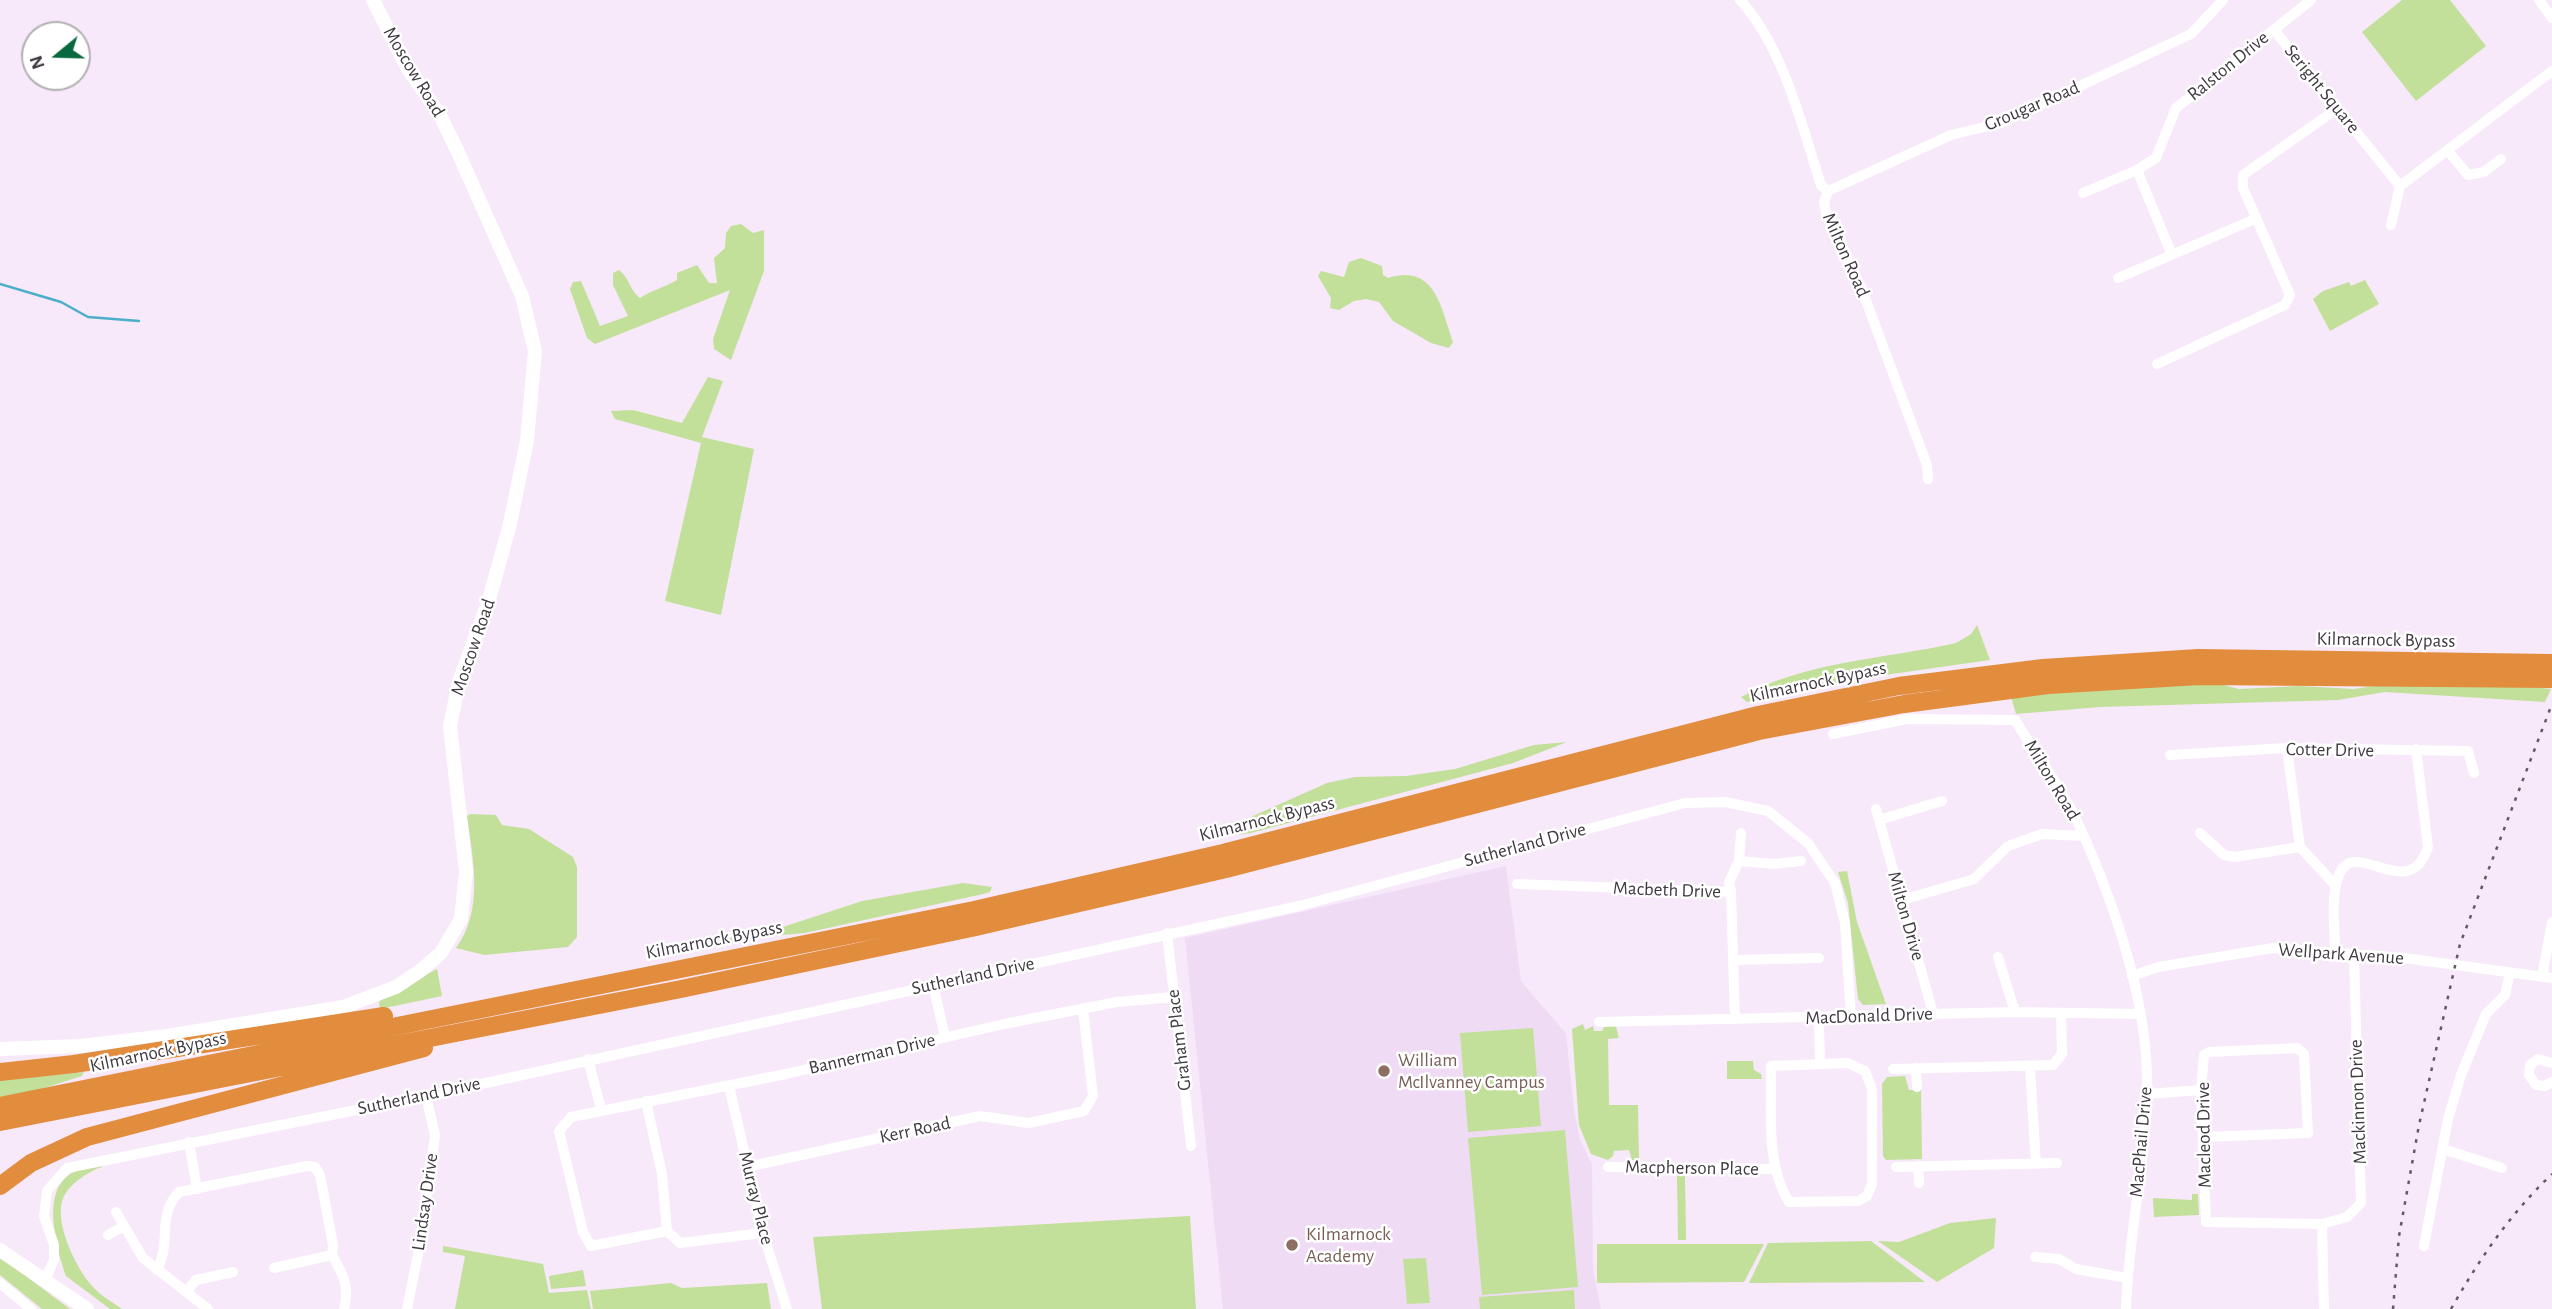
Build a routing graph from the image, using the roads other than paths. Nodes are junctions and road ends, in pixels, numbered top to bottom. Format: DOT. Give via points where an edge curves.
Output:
graph roads {
  1 [pos="373,0"];
  2 [pos="1740,0"];
  3 [pos="2311,0"];
  4 [pos="2539,0"];
  5 [pos="2220,1"];
  6 [pos="2552,18"];
  7 [pos="2274,30"];
  8 [pos="2552,71"];
  9 [pos="2338,108"];
  10 [pos="2448,151"];
  11 [pos="2501,159"];
  12 [pos="2137,170"];
  13 [pos="2400,186"];
  14 [pos="1828,191"];
  15 [pos="2083,193"];
  16 [pos="2255,219"];
  17 [pos="2391,225"];
  18 [pos="2172,255"];
  19 [pos="2118,278"];
  20 [pos="2157,364"];
  21 [pos="1928,479"];
  22 [pos="2552,663"];
  23 [pos="2552,679"];
  24 [pos="1833,734"];
  25 [pos="2287,748"];
  26 [pos="2416,749"];
  27 [pos="2170,755"];
  28 [pos="2474,773"];
  29 [pos="1942,801"];
  30 [pos="1741,833"];
  31 [pos="2200,833"];
  32 [pos="2083,836"];
  33 [pos="2300,847"];
  34 [pos="1739,861"];
  35 [pos="1801,861"];
  36 [pos="1517,884"];
  37 [pos="2336,886"];
  38 [pos="1731,892"];
  39 [pos="1902,900"];
  40 [pos="2552,922"];
  41 [pos="1167,933"];
  42 [pos="2335,952"];
  43 [pos="2354,954"];
  44 [pos="1998,957"];
  45 [pos="1819,958"];
  46 [pos="1734,960"];
  47 [pos="2510,973"];
  48 [pos="2132,976"];
  49 [pos="2547,978"];
  50 [pos="933,985"];
  51 [pos="1174,997"];
  52 [pos="1083,1009"];
  53 [pos="2015,1012"];
  54 [pos="1933,1013"];
  55 [pos="2061,1013"];
  56 [pos="2140,1014"];
  57 [pos="1851,1016"];
  58 [pos="438,1017"];
  59 [pos="1735,1019"];
  60 [pos="1819,1019"];
  61 [pos="1599,1022"];
  62 [pos="469,1029"];
  63 [pos="945,1037"];
  64 [pos="0,1049"];
  65 [pos="588,1059"];
  66 [pos="2552,1063"];
  67 [pos="1820,1064"];
  68 [pos="2029,1067"];
  69 [pos="1916,1068"];
  70 [pos="1893,1069"];
  71 [pos="0,1072"];
  72 [pos="2552,1082"];
  73 [pos="729,1086"];
  74 [pos="1917,1087"];
  75 [pos="2201,1090"];
  76 [pos="2147,1094"];
  77 [pos="426,1096"];
  78 [pos="646,1101"];
  79 [pos="0,1106"];
  80 [pos="601,1109"];
  81 [pos="0,1122"];
  82 [pos="2204,1137"];
  83 [pos="189,1142"];
  84 [pos="1191,1146"];
  85 [pos="2443,1149"];
  86 [pos="2057,1163"];
  87 [pos="2036,1164"];
  88 [pos="1919,1166"];
  89 [pos="747,1167"];
  90 [pos="1608,1167"];
  91 [pos="1896,1167"];
  92 [pos="2502,1168"];
  93 [pos="1775,1169"];
  94 [pos="1919,1183"];
  95 [pos="0,1186"];
  96 [pos="197,1189"];
  97 [pos="116,1212"];
  98 [pos="2322,1224"];
  99 [pos="124,1226"];
  100 [pos="667,1231"];
  101 [pos="763,1233"];
  102 [pos="108,1235"];
  103 [pos="2424,1246"];
  104 [pos="0,1250"];
  105 [pos="332,1255"];
  106 [pos="2035,1258"];
  107 [pos="274,1268"];
  108 [pos="157,1270"];
  109 [pos="233,1272"];
  110 [pos="2127,1278"];
  111 [pos="45,1280"];
  112 [pos="0,1283"];
  113 [pos="186,1292"];
  114 [pos="32,1309"];
  115 [pos="87,1309"];
  116 [pos="208,1309"];
  117 [pos="344,1309"];
  118 [pos="407,1309"];
  119 [pos="787,1309"];
  120 [pos="2126,1309"];
  121 [pos="2324,1309"];
  1 -- 64 [label="street, Moscow Road" via="457,150 522,296 535,351 527,441 511,516 488,603 458,682 450,726 466,872 461,919 444,948 426,966 396,987 343,1007 167,1036"];
  2 -- 14 [label="street, Milton Road" via="1760,28 1785,79 1821,185"];
  3 -- 7 [label="street, Seright Square"];
  4 -- 6 [label="street"];
  5 -- 14 [label="street, Grougar Road" via="2192,33 2001,123 1951,135"];
  7 -- 9 [label="street, Seright Square"];
  7 -- 12 [label="street, Ralston Drive" via="2176,108 2155,158"];
  8 -- 10 [label="street"];
  9 -- 13 [label="street, Seright Square"];
  9 -- 16 [label="street" via="2243,175"];
  10 -- 11 [label="street" via="2468,175 2484,172"];
  10 -- 13 [label="street"];
  12 -- 15 [label="street, Ralston Drive"];
  12 -- 18 [label="street"];
  13 -- 17 [label="street"];
  14 -- 21 [label="street, Milton Road" via="1826,213 1861,287 1927,465"];
  16 -- 18 [label="street"];
  16 -- 20 [label="street" via="2290,295 2285,305"];
  18 -- 19 [label="street"];
  22 -- 58 [label="highway, Kilmarnock Bypass" via="2199,658 2043,668 1899,686 1758,715 1223,853 974,910"];
  23 -- 62 [label="highway, Kilmarnock Bypass" via="2199,676 2048,685 1904,704 1759,731 1252,862 976,927"];
  24 -- 32 [label="street, Milton Road" via="1907,719 2015,720"];
  25 -- 26 [label="street, Cotter Drive"];
  25 -- 27 [label="street, Cotter Drive"];
  25 -- 33 [label="street"];
  26 -- 28 [label="street, Cotter Drive" via="2468,751"];
  26 -- 37 [label="street" via="2428,847 2424,860 2415,868 2393,872 2357,861 2339,873"];
  29 -- 39 [label="street, Milton Drive" via="1878,814"];
  30 -- 34 [label="street"];
  31 -- 33 [label="street" via="2224,855 2235,857"];
  32 -- 39 [label="street" via="2042,834 2019,842 2008,846 1974,879"];
  32 -- 48 [label="street, Milton Road"];
  33 -- 37 [label="street"];
  34 -- 35 [label="street"];
  34 -- 38 [label="street"];
  36 -- 38 [label="street, Macbeth Drive"];
  37 -- 42 [label="street"];
  38 -- 46 [label="street, Macbeth Drive"];
  39 -- 54 [label="street, Milton Drive"];
  40 -- 49 [label="street"];
  41 -- 50 [label="street, Sutherland Drive"];
  41 -- 51 [label="street, Graham Place"];
  41 -- 57 [label="street, Sutherland Drive" via="1299,906 1685,803 1726,802 1768,811 1808,843 1835,883 1845,923"];
  42 -- 43 [label="street, Wellpark Avenue"];
  42 -- 48 [label="street, Wellpark Avenue" via="2273,948 2158,967"];
  43 -- 47 [label="street, Wellpark Avenue"];
  43 -- 98 [label="street, Mackinnon Drive" via="2361,1203 2347,1217"];
  44 -- 53 [label="street"];
  45 -- 46 [label="street"];
  46 -- 59 [label="street, Macbeth Drive"];
  47 -- 49 [label="street, Wellpark Avenue"];
  47 -- 85 [label="street" via="2505,995 2486,1014 2471,1045"];
  48 -- 56 [label="street, MacPhail Drive"];
  50 -- 63 [label="street"];
  50 -- 65 [label="street, Sutherland Drive"];
  51 -- 52 [label="street, Bannerman Drive"];
  51 -- 84 [label="street, Graham Place"];
  52 -- 63 [label="street, Bannerman Drive"];
  52 -- 89 [label="street, Kerr Road" via="1093,1096 1084,1111 1029,1123 980,1116"];
  53 -- 54 [label="street, MacDonald Drive"];
  53 -- 55 [label="street, MacDonald Drive"];
  54 -- 57 [label="street, MacDonald Drive"];
  55 -- 56 [label="street, MacDonald Drive"];
  55 -- 68 [label="street" via="2061,1059 2048,1067"];
  56 -- 76 [label="street, MacPhail Drive"];
  57 -- 60 [label="street, MacDonald Drive"];
  58 -- 71 [label="highway" via="399,1014"];
  58 -- 79 [label="highway, Kilmarnock Bypass"];
  59 -- 60 [label="street, MacDonald Drive"];
  59 -- 61 [label="street, MacDonald Drive"];
  60 -- 67 [label="street"];
  62 -- 81 [label="highway, Kilmarnock Bypass"];
  62 -- 95 [label="highway" via="435,1046 87,1136 31,1163"];
  63 -- 73 [label="street, Bannerman Drive"];
  65 -- 77 [label="street, Sutherland Drive"];
  65 -- 80 [label="street"];
  66 -- 72 [label="street" via="2538,1059 2530,1065 2529,1074 2536,1085"];
  67 -- 93 [label="street" via="1771,1066"];
  67 -- 93 [label="street" via="1848,1063 1865,1071 1872,1089 1872,1184 1867,1196 1858,1201 1789,1202 1777,1184"];
  68 -- 69 [label="street"];
  68 -- 87 [label="street"];
  69 -- 70 [label="street"];
  69 -- 74 [label="street"];
  73 -- 78 [label="street, Bannerman Drive"];
  73 -- 89 [label="street, Murray Place"];
  75 -- 76 [label="street"];
  75 -- 82 [label="street, Macleod Drive"];
  75 -- 82 [label="street, Macleod Drive" via="2204,1055 2209,1052 2297,1048 2304,1054 2308,1133"];
  76 -- 110 [label="street, MacPhail Drive"];
  77 -- 83 [label="street, Sutherland Drive"];
  77 -- 118 [label="street, Lindsay Drive" via="435,1135"];
  78 -- 80 [label="street, Bannerman Drive"];
  78 -- 100 [label="street" via="662,1174"];
  80 -- 100 [label="street, Bannerman Drive" via="571,1117 559,1130 583,1232 591,1246"];
  82 -- 98 [label="street, Macleod Drive" via="2206,1222"];
  83 -- 96 [label="street"];
  83 -- 111 [label="street, Sutherland Drive" via="67,1168 47,1191 44,1216 54,1260"];
  85 -- 92 [label="street"];
  85 -- 103 [label="street"];
  86 -- 87 [label="street"];
  87 -- 88 [label="street"];
  88 -- 91 [label="street"];
  88 -- 94 [label="street"];
  89 -- 101 [label="street, Murray Place"];
  90 -- 93 [label="street, Macpherson Place"];
  96 -- 105 [label="street" via="315,1167"];
  96 -- 108 [label="street" via="179,1192 168,1205 163,1258"];
  97 -- 99 [label="street"];
  98 -- 121 [label="street"];
  99 -- 102 [label="street"];
  99 -- 108 [label="street" via="143,1258"];
  100 -- 101 [label="street" via="680,1243"];
  101 -- 119 [label="street, Murray Place"];
  104 -- 111 [label="street"];
  105 -- 107 [label="street"];
  105 -- 117 [label="street" via="345,1278 348,1296"];
  106 -- 110 [label="street" via="2059,1259 2076,1269"];
  108 -- 113 [label="street"];
  109 -- 113 [label="street" via="196,1280"];
  110 -- 120 [label="street, MacPhail Drive"];
  111 -- 115 [label="street"];
  112 -- 114 [label="street"];
  113 -- 116 [label="street"];
}
